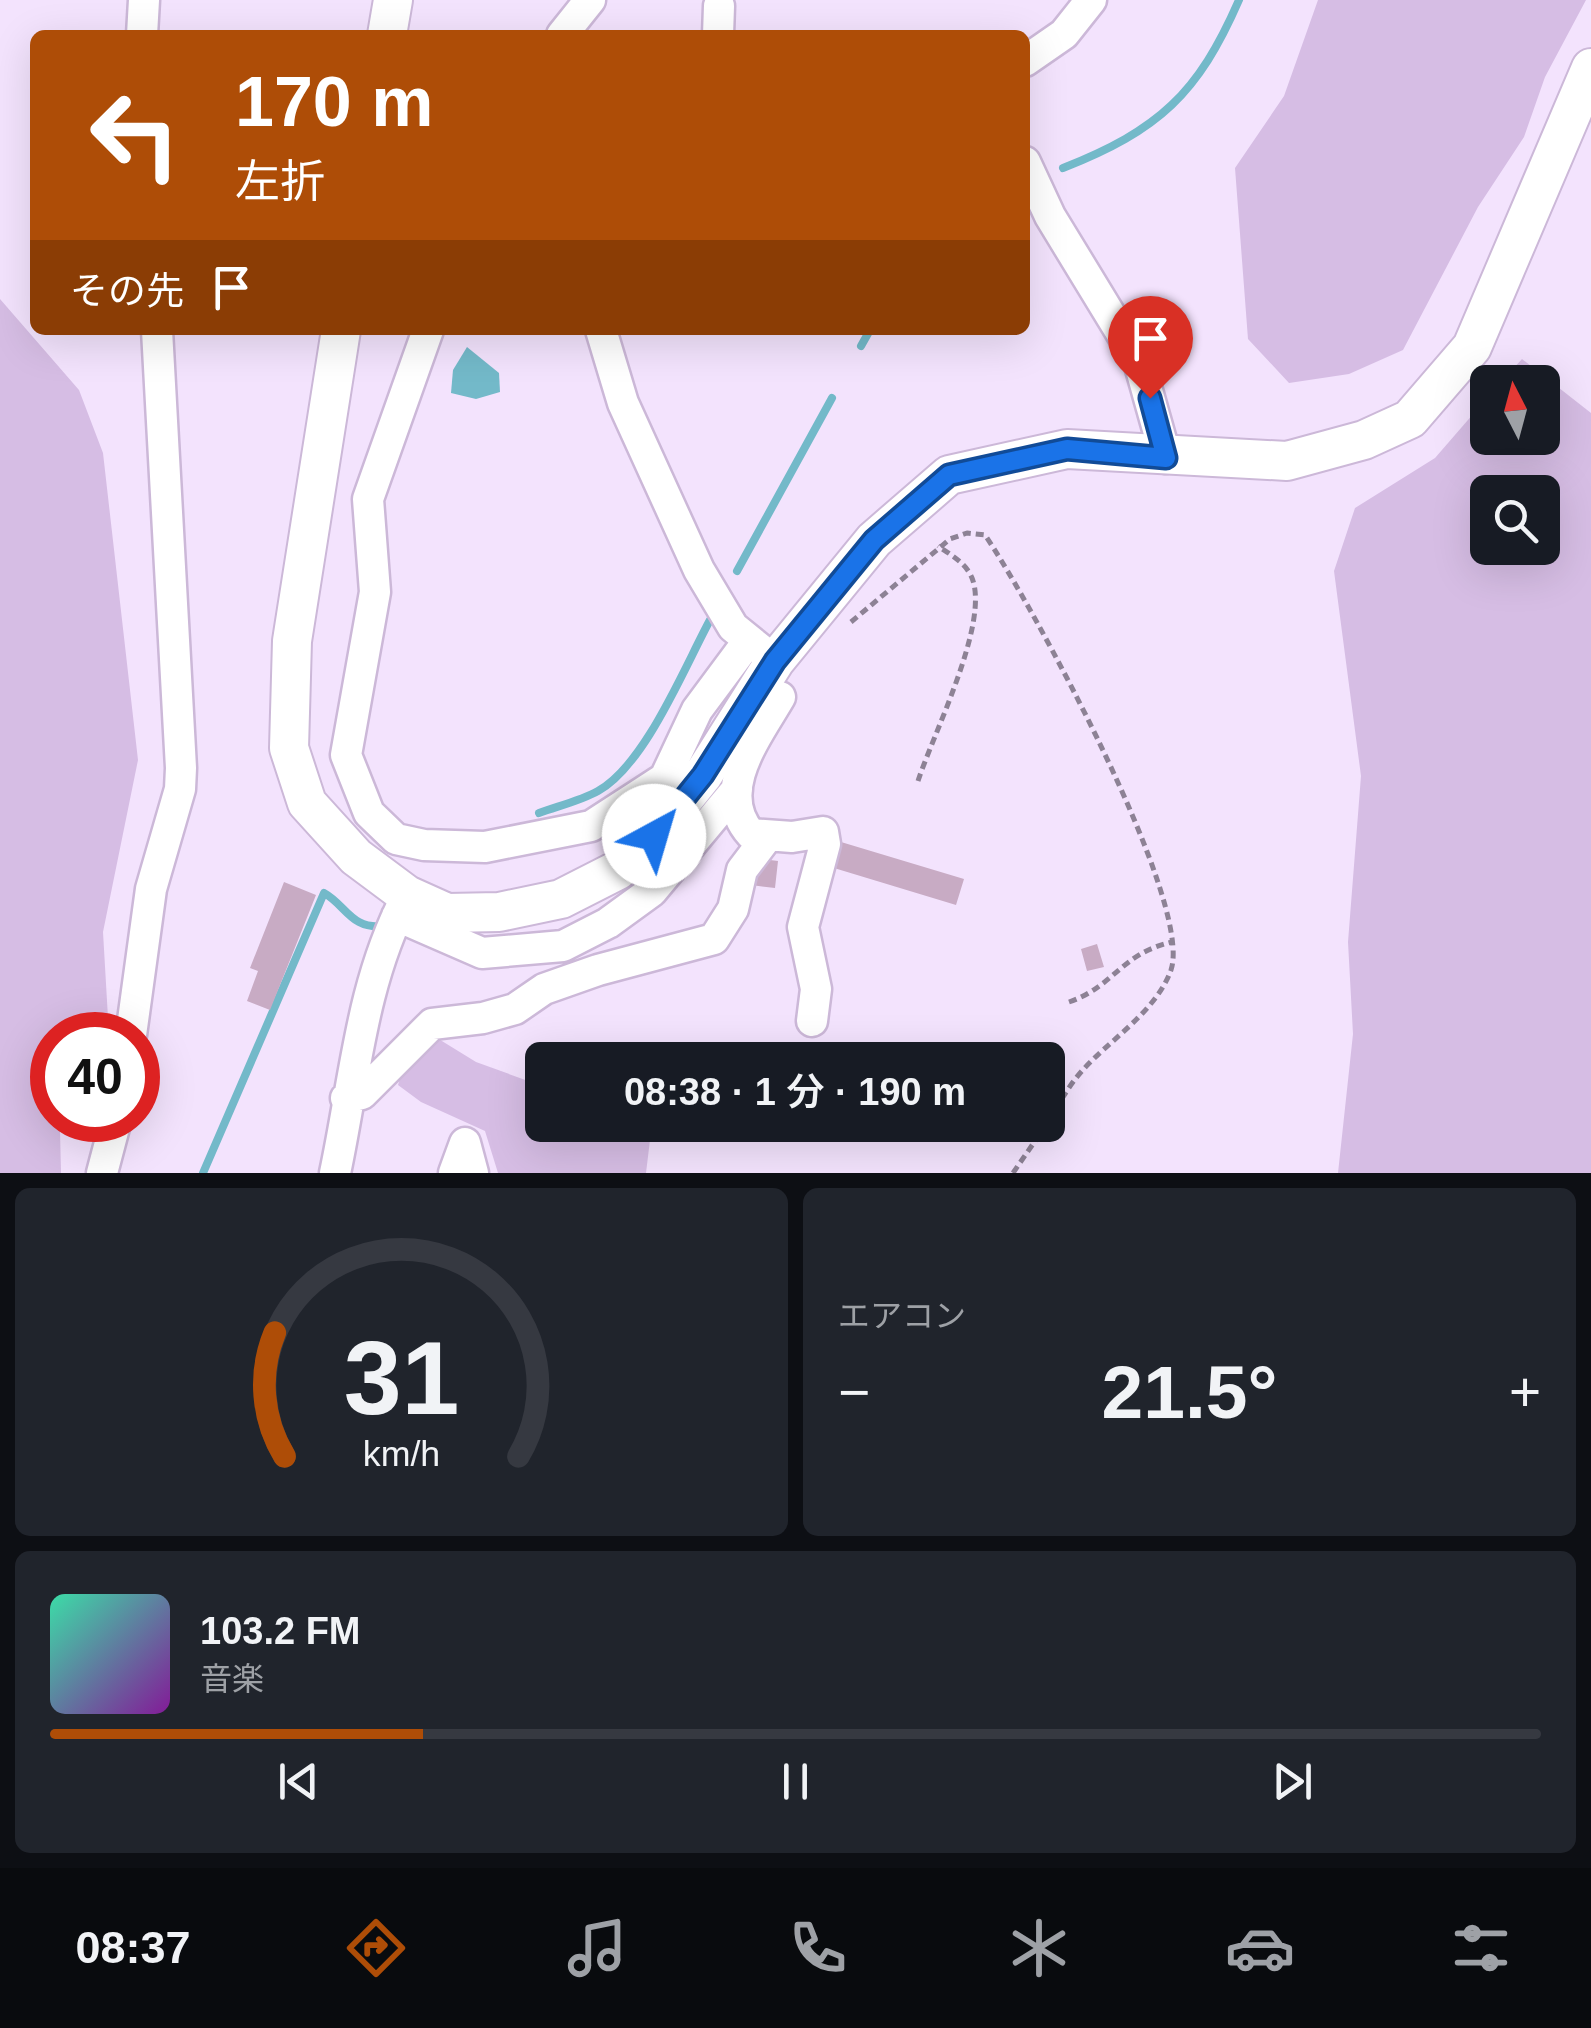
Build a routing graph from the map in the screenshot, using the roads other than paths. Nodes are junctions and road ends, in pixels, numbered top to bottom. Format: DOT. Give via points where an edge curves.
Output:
graph roads {
  1 [pos="144,0"];
  2 [pos="393,0"];
  3 [pos="590,0"];
  4 [pos="1091,0"];
  5 [pos="142,30"];
  6 [pos="388,30"];
  7 [pos="566,30"];
  8 [pos="1030,58"];
  9 [pos="1591,68"];
  10 [pos="1030,172"];
  11 [pos="156,335"];
  12 [pos="340,335"];
  13 [pos="426,335"];
  14 [pos="602,335"];
  15 [pos="1166,458"];
  16 [pos="768,666"];
  17 [pos="664,778"];
  18 [pos="720,782"];
  19 [pos="766,837"];
  20 [pos="402,905"];
  21 [pos="134,1012"];
  22 [pos="812,1020"];
  23 [pos="346,1098"];
  24 [pos="110,1142"];
  25 [pos="102,1173"];
  26 [pos="335,1173"];
  27 [pos="454,1173"];
  28 [pos="473,1173"];
  1 -- 5 [label="street"];
  2 -- 6 [label="street"];
  3 -- 7 [label="street"];
  4 -- 8 [label="street" via="1064,34"];
  9 -- 15 [label="street" via="1472,347 1410,419 1364,440 1287,461"];
  10 -- 15 [label="street" via="1139,362"];
  11 -- 21 [label="street" via="181,779 151,890"];
  12 -- 20 [label="street" via="292,641 289,748 307,804"];
  13 -- 17 [label="street" via="368,498 375,592 346,756 369,813 396,839 485,847 591,826"];
  14 -- 16 [label="street" via="622,403 670,512 733,627"];
  15 -- 16 [label="street" via="1067,449 949,475 874,540"];
  16 -- 17 [label="street" via="696,710"];
  16 -- 18 [label="street"];
  17 -- 18 [label="street"];
  18 -- 19 [label="street" via="751,834"];
  18 -- 20 [label="street" via="618,870 561,899 499,912"];
  19 -- 22 [label="street" via="824,832 804,927 816,989"];
  19 -- 23 [label="street" via="742,870 733,909 714,939 598,970 498,1014 432,1024 362,1094"];
  20 -- 23 [label="street" via="362,1020"];
  23 -- 26 [label="street"];
  24 -- 25 [label="street"];
  27 -- 28 [label="street" via="465,1144"];
}
